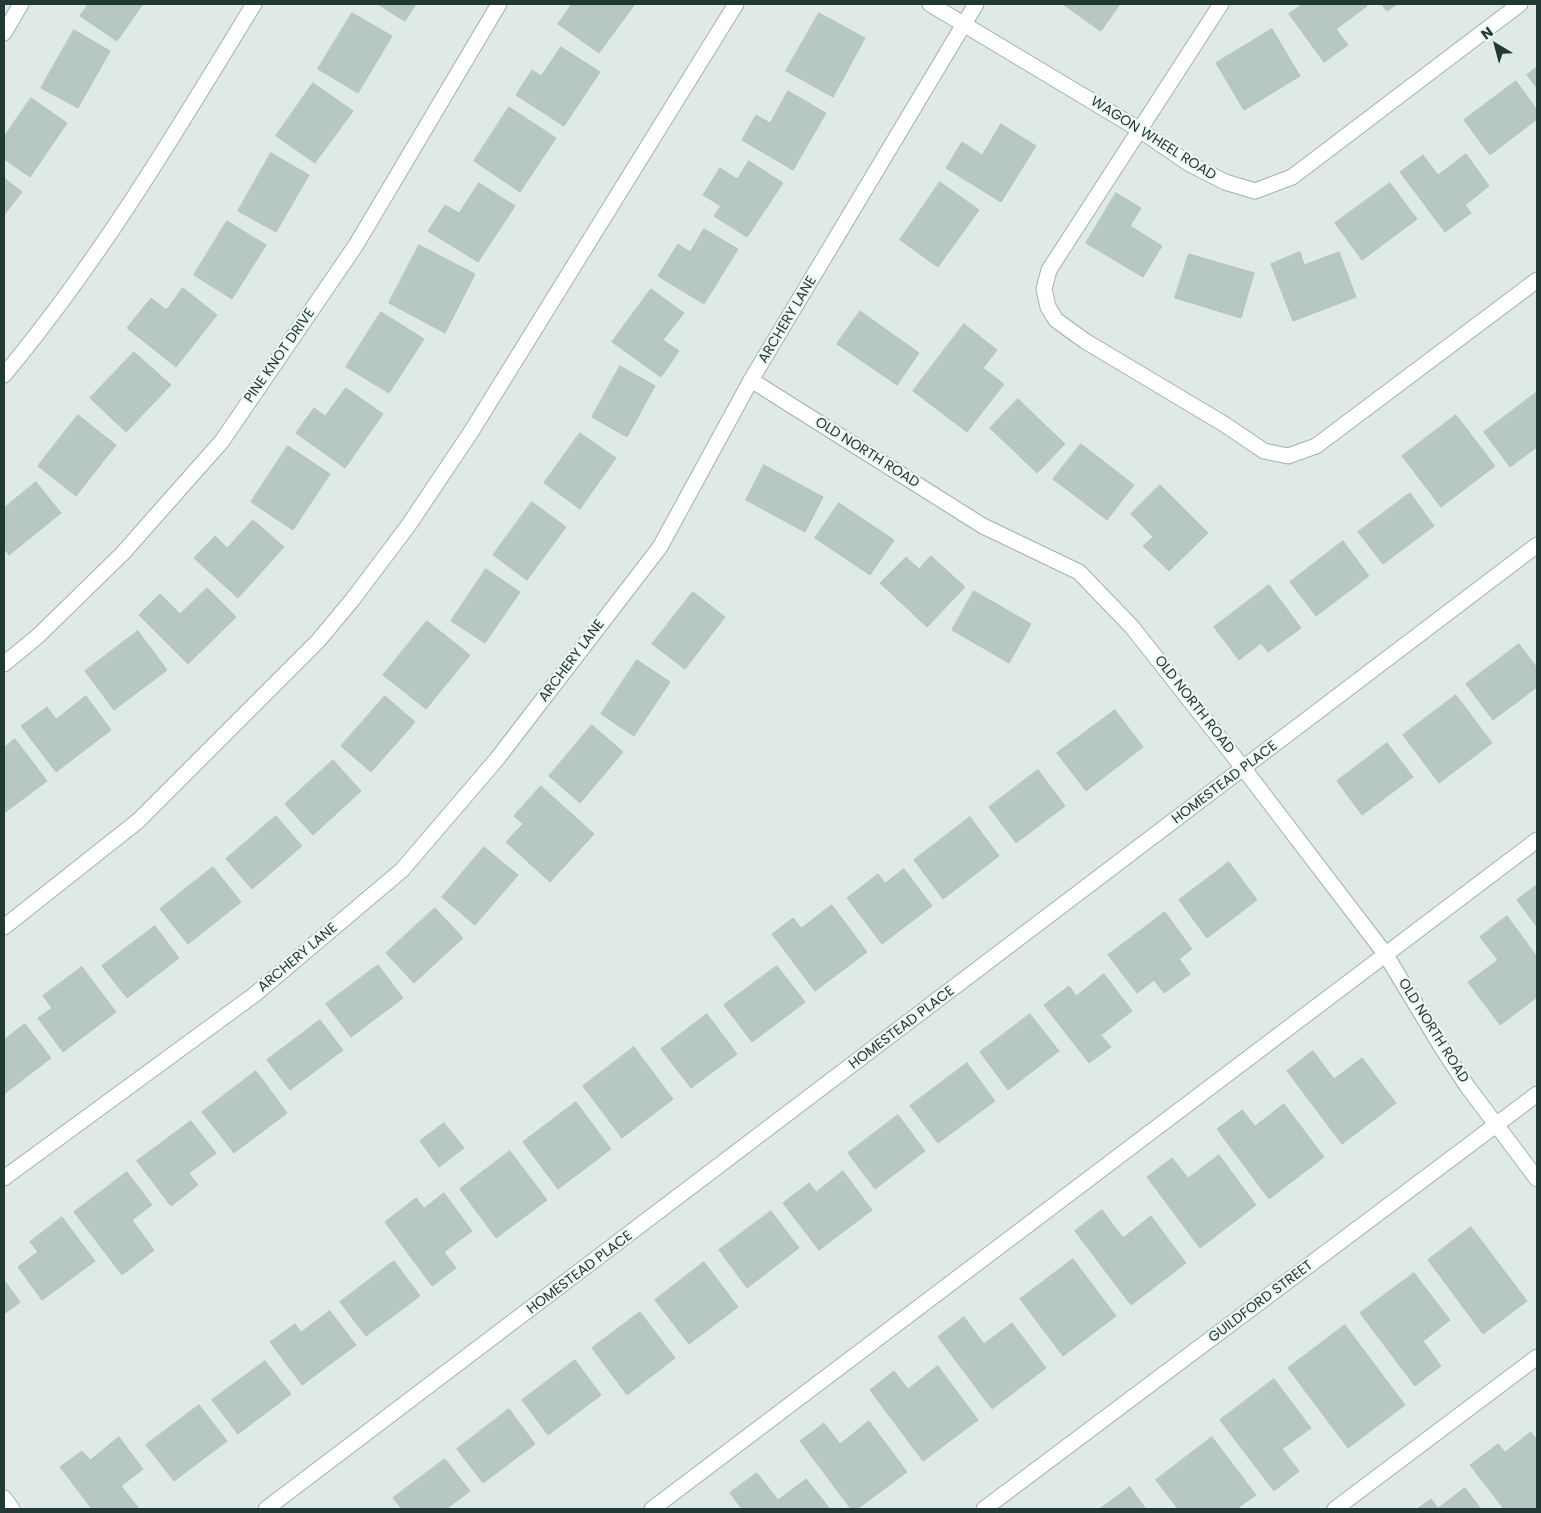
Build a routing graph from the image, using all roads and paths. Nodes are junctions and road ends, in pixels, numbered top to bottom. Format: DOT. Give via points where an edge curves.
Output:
graph roads {
  1 [pos="21,4"];
  2 [pos="254,4"];
  3 [pos="499,4"];
  4 [pos="736,4"];
  5 [pos="930,4"];
  6 [pos="976,4"];
  7 [pos="1221,4"];
  8 [pos="1520,4"];
  9 [pos="964,24"];
  10 [pos="4,33"];
  11 [pos="1140,130"];
  12 [pos="1537,280"];
  13 [pos="4,375"];
  14 [pos="751,380"];
  15 [pos="1537,544"];
  16 [pos="4,664"];
  17 [pos="1244,769"];
  18 [pos="1537,840"];
  19 [pos="4,927"];
  20 [pos="1386,955"];
  21 [pos="1537,1094"];
  22 [pos="1497,1126"];
  23 [pos="4,1178"];
  24 [pos="1537,1179"];
  25 [pos="1537,1357"];
  26 [pos="4,1498"];
  27 [pos="12,1509"];
  28 [pos="266,1509"];
  29 [pos="652,1509"];
  30 [pos="984,1509"];
  31 [pos="1336,1509"];
  1 -- 10 [label="street"];
  2 -- 13 [label="street" via="137,196 84,273"];
  3 -- 16 [label="street, PINE KNOT DRIVE" via="356,245 222,441 123,553 38,636"];
  4 -- 19 [label="street" via="471,432 408,526 353,599 318,641 138,821"];
  5 -- 9 [label="street, WAGON WHEEL ROAD"];
  6 -- 9 [label="street, ARCHERY LANE"];
  7 -- 11 [label="street"];
  8 -- 11 [label="street, WAGON WHEEL ROAD" via="1292,177 1255,192 1225,182 1188,163"];
  9 -- 11 [label="street, WAGON WHEEL ROAD"];
  9 -- 14 [label="street, ARCHERY LANE"];
  11 -- 12 [label="street" via="1049,270 1044,289 1048,307 1056,320 1085,341 1264,451 1288,456 1316,446"];
  14 -- 17 [label="street, OLD NORTH ROAD" via="983,526 1079,572 1132,627"];
  14 -- 23 [label="street, ARCHERY LANE" via="660,547 497,759 402,870 254,995"];
  15 -- 17 [label="street, HOMESTEAD PLACE"];
  17 -- 20 [label="street, OLD NORTH ROAD"];
  17 -- 28 [label="street, HOMESTEAD PLACE"];
  18 -- 20 [label="street"];
  20 -- 22 [label="street, OLD NORTH ROAD" via="1442,1048"];
  20 -- 29 [label="street"];
  21 -- 22 [label="street, GUILDFORD STREET"];
  22 -- 24 [label="street, OLD NORTH ROAD"];
  22 -- 30 [label="street, GUILDFORD STREET"];
  25 -- 31 [label="street"];
  26 -- 27 [label="street"];
}
